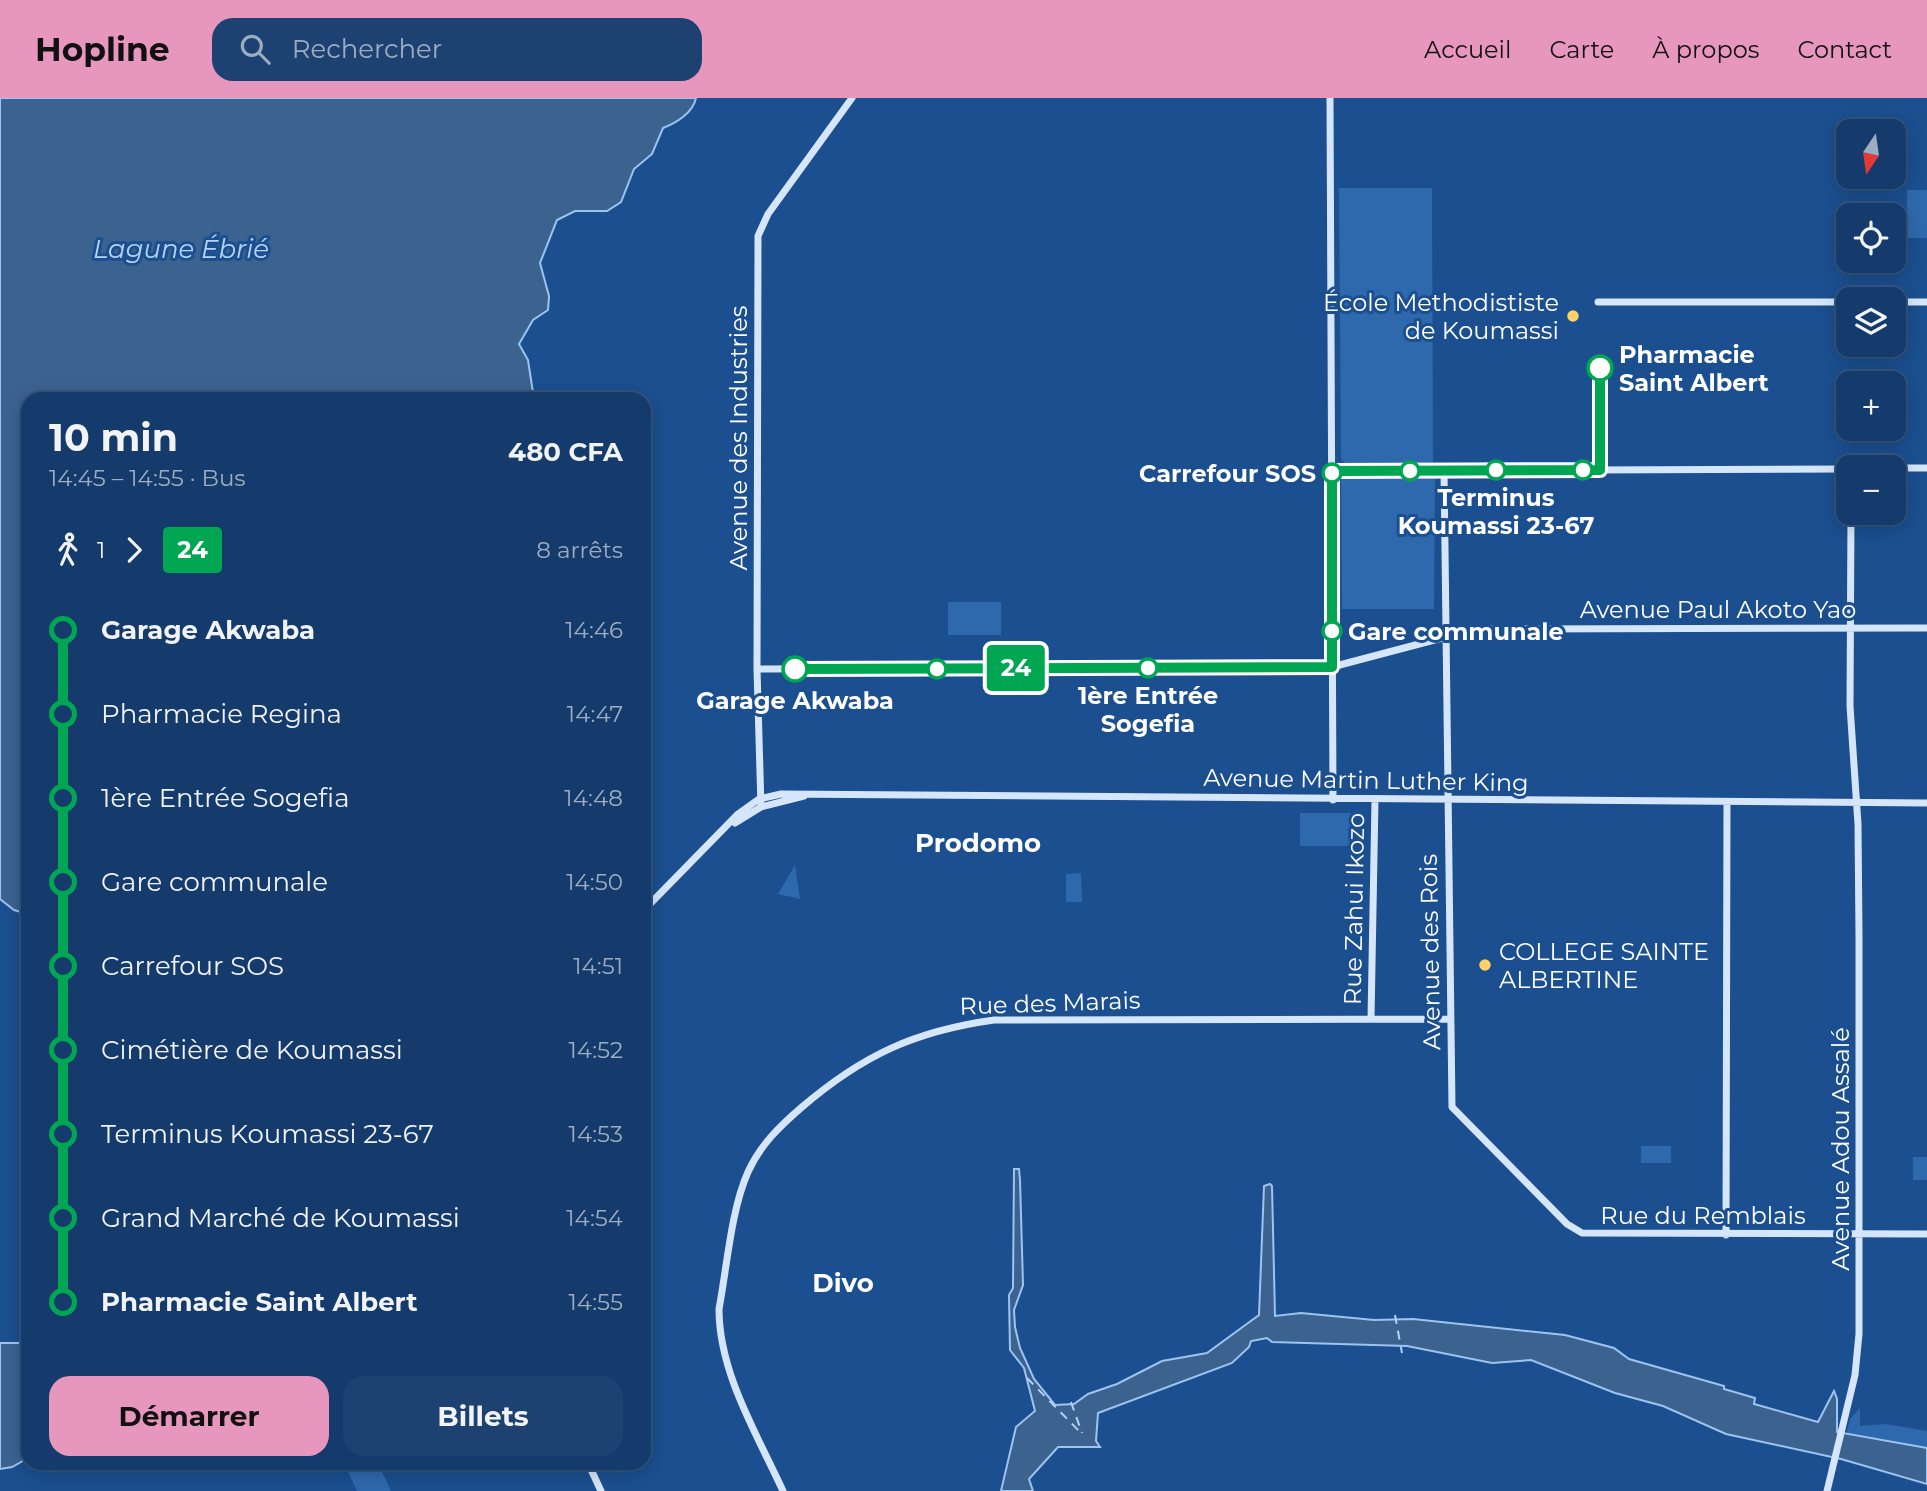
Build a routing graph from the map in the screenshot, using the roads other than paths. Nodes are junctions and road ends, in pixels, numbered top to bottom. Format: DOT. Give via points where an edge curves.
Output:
graph roads {
  1 [pos="852,98"];
  2 [pos="1330,98"];
  3 [pos="1598,302"];
  4 [pos="1836,302"];
  5 [pos="1906,302"];
  6 [pos="1927,302"];
  7 [pos="1836,468"];
  8 [pos="1906,468"];
  9 [pos="1927,468"];
  10 [pos="1444,470"];
  11 [pos="1332,471"];
  12 [pos="1851,525"];
  13 [pos="1851,628"];
  14 [pos="1927,628"];
  15 [pos="1446,637"];
  16 [pos="1332,667"];
  17 [pos="757,669"];
  18 [pos="1333,800"];
  19 [pos="1375,800"];
  20 [pos="1448,801"];
  21 [pos="1727,802"];
  22 [pos="760,803"];
  23 [pos="1927,803"];
  24 [pos="1856,804"];
  25 [pos="651,903"];
  26 [pos="1371,1019"];
  27 [pos="1449,1019"];
  28 [pos="1450,1103"];
  29 [pos="1860,1234"];
  30 [pos="1927,1234"];
  31 [pos="1726,1235"];
  32 [pos="591,1470"];
  33 [pos="601,1491"];
  34 [pos="783,1491"];
  35 [pos="1827,1491"];
  1 -- 17 [label="street, Avenue des Industries" via="768,214 758,236"];
  2 -- 11 [label="street"];
  3 -- 4 [label="street"];
  5 -- 6 [label="street"];
  7 -- 10 [label="street"];
  8 -- 9 [label="street"];
  10 -- 11 [label="street"];
  10 -- 15 [label="street, Avenue des Rois"];
  11 -- 16 [label="street"];
  12 -- 13 [label="street, Avenue Adou Assalé"];
  13 -- 14 [label="street, Avenue Paul Akoto Yao"];
  13 -- 15 [label="street, Avenue Paul Akoto Yao" via="1476,629"];
  13 -- 24 [label="street, Avenue Adou Assalé"];
  15 -- 16 [label="street, Avenue Paul Akoto Yao"];
  15 -- 20 [label="street, Avenue des Rois"];
  16 -- 17 [label="street, Avenue Paul Akoto Yao"];
  16 -- 18 [label="street"];
  17 -- 22 [label="street, Avenue des Industries"];
  18 -- 19 [label="street, Avenue Martin Luther King"];
  18 -- 22 [label="street, Avenue Martin Luther King" via="805,796"];
  19 -- 20 [label="street, Avenue Martin Luther King"];
  19 -- 26 [label="street, Rue Zahui Ikozo"];
  20 -- 21 [label="street, Avenue Martin Luther King"];
  20 -- 27 [label="street, Avenue des Rois"];
  21 -- 24 [label="street, Avenue Martin Luther King"];
  21 -- 31 [label="street"];
  22 -- 25 [label="street, Avenue Martin Luther King" via="726,828"];
  23 -- 24 [label="street, Avenue Martin Luther King"];
  24 -- 29 [label="street, Avenue Adou Assalé"];
  26 -- 27 [label="street, Rue des Marais"];
  26 -- 34 [label="street, Rue des Marais" via="995,1020 948,1027 891,1045 829,1084 774,1132 747,1174 719,1309 728,1367"];
  27 -- 28 [label="street, Avenue des Rois"];
  28 -- 31 [label="street, Rue du Remblais" via="1478,1136 1579,1232"];
  29 -- 30 [label="street, Rue du Remblais"];
  29 -- 31 [label="street, Rue du Remblais"];
  29 -- 35 [label="street, Avenue Adou Assalé" via="1859,1334 1850,1396"];
  32 -- 33 [label="street"];
}
